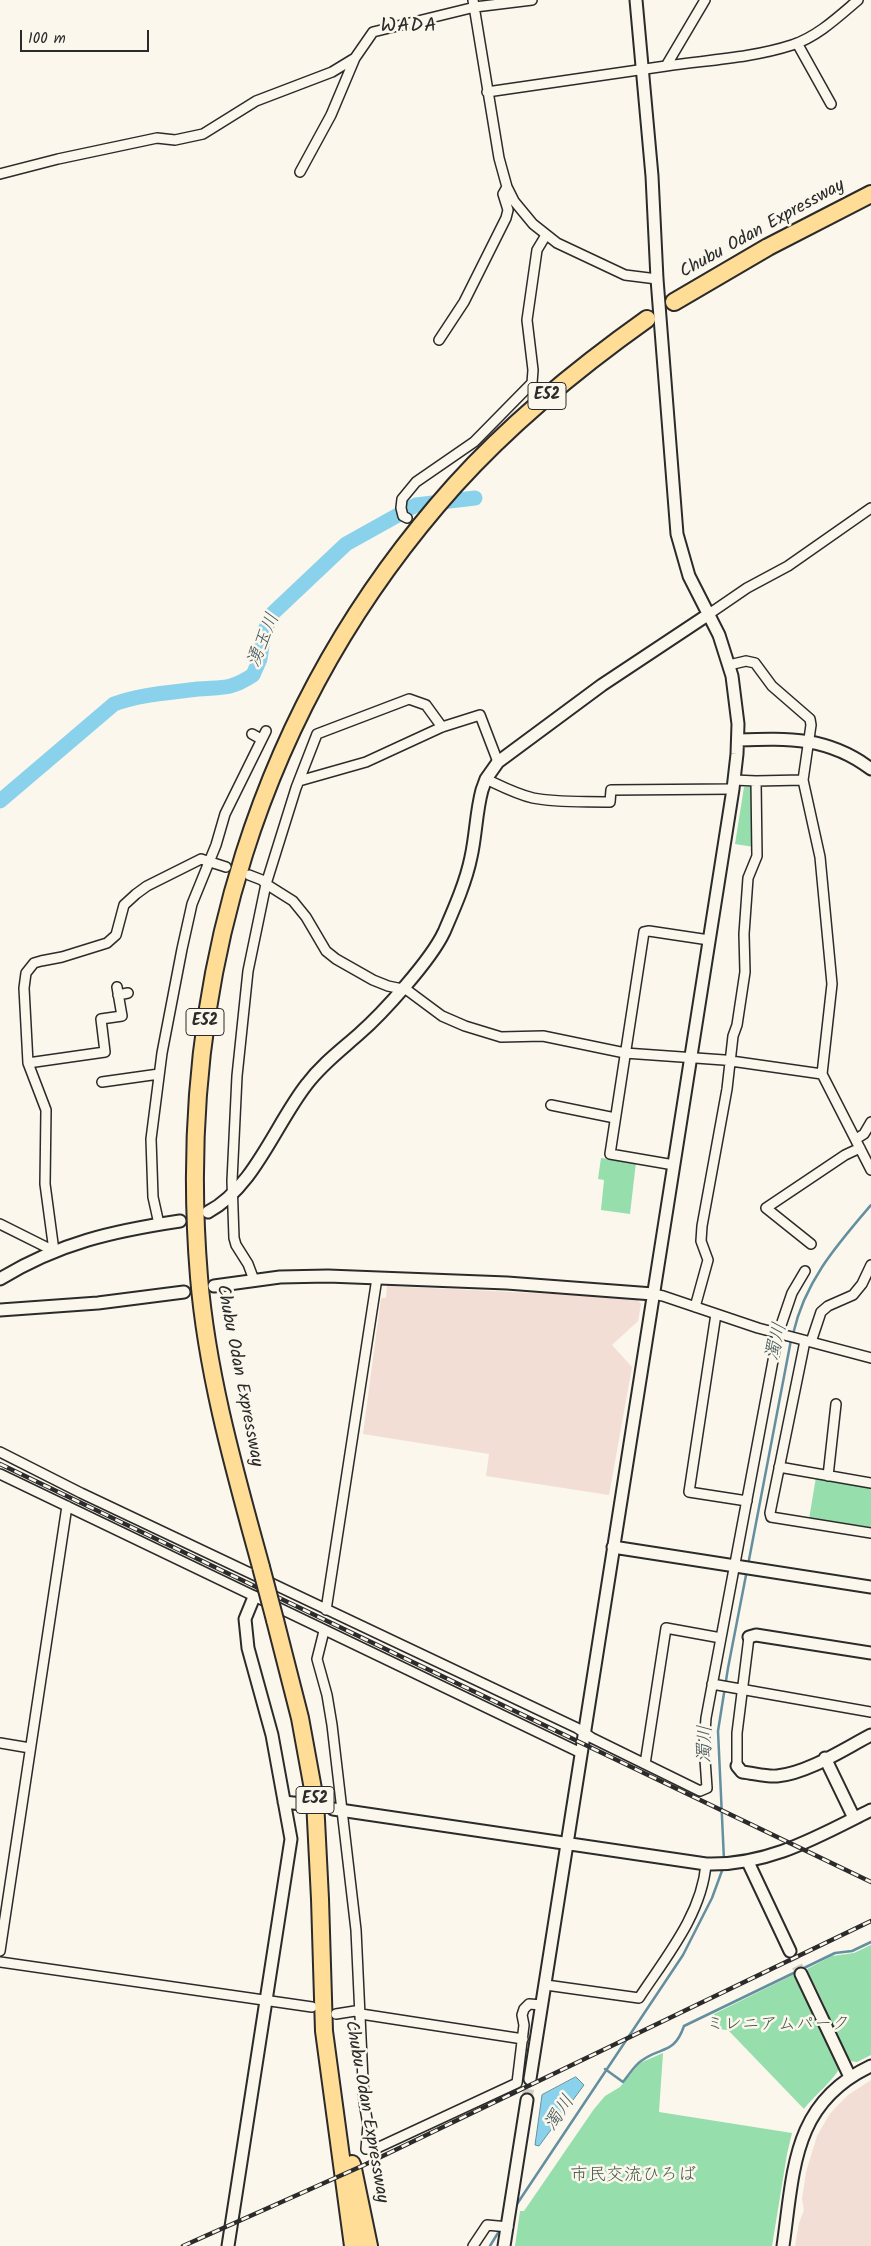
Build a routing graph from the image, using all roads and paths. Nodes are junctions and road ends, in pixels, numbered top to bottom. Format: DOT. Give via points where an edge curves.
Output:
graph roads {
  1 [pos="532,0"];
  2 [pos="636,0"];
  3 [pos="705,0"];
  4 [pos="858,0"];
  5 [pos="474,4"];
  6 [pos="797,43"];
  7 [pos="355,58"];
  8 [pos="666,66"];
  9 [pos="642,68"];
  10 [pos="487,92"];
  11 [pos="831,104"];
  12 [pos="300,172"];
  13 [pos="0,174"];
  14 [pos="507,187"];
  15 [pos="871,194"];
  16 [pos="546,235"];
  17 [pos="657,279"];
  18 [pos="674,302"];
  19 [pos="647,319"];
  20 [pos="439,340"];
  21 [pos="871,508"];
  22 [pos="404,514"];
  23 [pos="709,614"];
  24 [pos="729,665"];
  25 [pos="442,726"];
  26 [pos="252,734"];
  27 [pos="738,740"];
  28 [pos="809,741"];
  29 [pos="498,762"];
  30 [pos="871,769"];
  31 [pos="486,779"];
  32 [pos="803,780"];
  33 [pos="299,781"];
  34 [pos="756,781"];
  35 [pos="733,785"];
  36 [pos="209,861"];
  37 [pos="226,867"];
  38 [pos="249,875"];
  39 [pos="266,884"];
  40 [pos="709,940"];
  41 [pos="401,988"];
  42 [pos="128,993"];
  43 [pos="625,1053"];
  44 [pos="691,1058"];
  45 [pos="729,1061"];
  46 [pos="28,1063"];
  47 [pos="110,1070"];
  48 [pos="159,1074"];
  49 [pos="822,1074"];
  50 [pos="551,1105"];
  51 [pos="615,1118"];
  52 [pos="871,1122"];
  53 [pos="858,1144"];
  54 [pos="674,1165"];
  55 [pos="871,1170"];
  56 [pos="233,1195"];
  57 [pos="208,1212"];
  58 [pos="180,1221"];
  59 [pos="0,1224"];
  60 [pos="159,1224"];
  61 [pos="811,1244"];
  62 [pos="54,1251"];
  63 [pos="871,1265"];
  64 [pos="805,1271"];
  65 [pos="377,1278"];
  66 [pos="0,1279"];
  67 [pos="254,1280"];
  68 [pos="214,1286"];
  69 [pos="184,1292"];
  70 [pos="653,1294"];
  71 [pos="695,1307"];
  72 [pos="0,1310"];
  73 [pos="716,1314"];
  74 [pos="780,1334"];
  75 [pos="804,1341"];
  76 [pos="871,1358"];
  77 [pos="836,1404"];
  78 [pos="0,1452"];
  79 [pos="779,1467"];
  80 [pos="0,1474"];
  81 [pos="828,1476"];
  82 [pos="871,1483"];
  83 [pos="747,1501"];
  84 [pos="67,1506"];
  85 [pos="871,1533"];
  86 [pos="613,1547"];
  87 [pos="737,1566"];
  88 [pos="871,1587"];
  89 [pos="254,1596"];
  90 [pos="326,1610"];
  91 [pos="324,1631"];
  92 [pos="749,1636"];
  93 [pos="721,1638"];
  94 [pos="871,1653"];
  95 [pos="714,1684"];
  96 [pos="742,1690"];
  97 [pos="871,1712"];
  98 [pos="584,1733"];
  99 [pos="871,1736"];
  100 [pos="0,1744"];
  101 [pos="30,1748"];
  102 [pos="581,1753"];
  103 [pos="825,1758"];
  104 [pos="645,1764"];
  105 [pos="737,1766"];
  106 [pos="284,1802"];
  107 [pos="302,1804"];
  108 [pos="338,1810"];
  109 [pos="871,1810"];
  110 [pos="854,1818"];
  111 [pos="568,1843"];
  112 [pos="748,1862"];
  113 [pos="710,1864"];
  114 [pos="0,1951"];
  115 [pos="790,1951"];
  116 [pos="0,1962"];
  117 [pos="801,1974"];
  118 [pos="323,1984"];
  119 [pos="546,1985"];
  120 [pos="266,2000"];
  121 [pos="542,2005"];
  122 [pos="312,2007"];
  123 [pos="336,2014"];
  124 [pos="361,2014"];
  125 [pos="523,2039"];
  126 [pos="871,2066"];
  127 [pos="850,2077"];
  128 [pos="530,2079"];
  129 [pos="527,2100"];
  130 [pos="506,2236"];
  131 [pos="228,2246"];
  132 [pos="353,2246"];
  133 [pos="369,2246"];
  134 [pos="473,2246"];
  135 [pos="783,2246"];
  1 -- 5 [label="street"];
  2 -- 9 [label="street"];
  3 -- 8 [label="street"];
  4 -- 6 [label="street" via="832,23"];
  5 -- 7 [label="street" via="373,32"];
  5 -- 10 [label="street"];
  6 -- 8 [label="street"];
  6 -- 11 [label="street"];
  7 -- 12 [label="street" via="331,115"];
  7 -- 13 [label="street" via="332,72 256,101 203,134 174,140 157,138"];
  8 -- 9 [label="street"];
  9 -- 10 [label="street"];
  9 -- 17 [label="street"];
  10 -- 14 [label="street"];
  14 -- 16 [label="street" via="523,213"];
  14 -- 20 [label="street" via="503,194 508,210 506,218 464,302"];
  15 -- 18 [label="highway, Chubu Odan Expressway" via="768,247"];
  16 -- 17 [label="street" via="626,275"];
  16 -- 22 [label="street" via="537,250 527,320 532,383 474,442 416,482 404,495"];
  17 -- 23 [label="street" via="677,534 690,576"];
  19 -- 118 [label="highway, Chubu Odan Expressway / E52, bridge" via="564,381 504,435 423,522 369,594 315,684 263,798 235,883 213,974 203,1034 195,1131 199,1279 224,1422 303,1731 315,1800"];
  21 -- 23 [label="street" via="788,566"];
  23 -- 24 [label="street"];
  23 -- 29 [label="street" via="609,679"];
  24 -- 27 [label="street" via="737,708"];
  24 -- 28 [label="street" via="746,661 754,663 772,686 810,719"];
  25 -- 29 [label="street" via="480,715"];
  25 -- 33 [label="street" via="366,762"];
  25 -- 33 [label="street" via="426,705 409,699 360,717 317,734"];
  26 -- 36 [label="street" via="263,735 225,814"];
  27 -- 28 [label="street"];
  27 -- 35 [label="street"];
  28 -- 30 [label="street" via="837,749"];
  28 -- 32 [label="street"];
  29 -- 31 [label="street"];
  31 -- 35 [label="street" via="534,798 610,802 611,790"];
  31 -- 41 [label="street" via="479,801 471,858 448,922 436,947"];
  32 -- 34 [label="street"];
  32 -- 49 [label="street" via="820,857 832,970"];
  33 -- 39 [label="street"];
  34 -- 35 [label="street"];
  34 -- 45 [label="street" via="757,856 748,878 745,972"];
  35 -- 40 [label="street"];
  36 -- 37 [label="street"];
  36 -- 46 [label="street" via="195,861 136,894 124,905 116,935 107,943 29,967 24,988"];
  36 -- 48 [label="street" via="192,904"];
  38 -- 39 [label="street"];
  39 -- 41 [label="street" via="293,901 326,951 336,960 373,980"];
  39 -- 56 [label="street" via="248,971 237,1076"];
  40 -- 43 [label="street" via="649,930 644,932"];
  40 -- 44 [label="street"];
  41 -- 43 [label="street" via="412,992 453,1022 488,1034 511,1038 543,1036"];
  41 -- 56 [label="street" via="307,1084"];
  42 -- 46 [label="street" via="118,991 122,1016 102,1019 99,1036 105,1052"];
  43 -- 44 [label="street"];
  43 -- 51 [label="street"];
  44 -- 45 [label="street"];
  44 -- 54 [label="street"];
  45 -- 49 [label="street"];
  45 -- 71 [label="street" via="702,1226 701,1241 708,1260"];
  46 -- 62 [label="street" via="46,1110 45,1184"];
  47 -- 48 [label="street" via="107,1081"];
  48 -- 60 [label="street" via="151,1157 153,1197"];
  49 -- 53 [label="street"];
  50 -- 51 [label="street"];
  51 -- 54 [label="street" via="610,1154"];
  52 -- 53 [label="street"];
  53 -- 55 [label="street"];
  53 -- 61 [label="street" via="766,1208"];
  54 -- 70 [label="street"];
  56 -- 57 [label="street"];
  56 -- 67 [label="street" via="234,1238"];
  58 -- 60 [label="street"];
  59 -- 62 [label="street"];
  60 -- 62 [label="street" via="84,1240"];
  62 -- 66 [label="street"];
  63 -- 75 [label="street" via="853,1295 823,1309"];
  64 -- 74 [label="street" via="792,1293"];
  65 -- 67 [label="street" via="305,1275"];
  65 -- 70 [label="street"];
  65 -- 90 [label="street"];
  67 -- 68 [label="street"];
  69 -- 72 [label="street" via="98,1303"];
  70 -- 71 [label="street"];
  70 -- 86 [label="street"];
  71 -- 73 [label="street"];
  73 -- 74 [label="street"];
  73 -- 83 [label="street" via="689,1492"];
  74 -- 75 [label="street"];
  74 -- 83 [label="street"];
  75 -- 76 [label="street"];
  75 -- 79 [label="street"];
  77 -- 81 [label="street"];
  78 -- 90 [label="street"];
  79 -- 81 [label="street"];
  79 -- 85 [label="street" via="771,1517"];
  80 -- 84 [label="street"];
  81 -- 82 [label="street"];
  83 -- 87 [label="street"];
  84 -- 89 [label="street"];
  84 -- 101 [label="street"];
  86 -- 87 [label="street"];
  86 -- 98 [label="street"];
  87 -- 88 [label="street"];
  87 -- 93 [label="street"];
  89 -- 91 [label="street"];
  89 -- 106 [label="street" via="246,1619 248,1648 272,1735"];
  90 -- 98 [label="street"];
  91 -- 102 [label="street"];
  91 -- 108 [label="street" via="317,1659 332,1725"];
  92 -- 94 [label="street" via="756,1634"];
  92 -- 96 [label="street"];
  93 -- 95 [label="street"];
  93 -- 104 [label="street" via="666,1628"];
  95 -- 96 [label="street"];
  95 -- 104 [label="street" via="704,1732 707,1788 700,1792"];
  96 -- 97 [label="street"];
  96 -- 105 [label="street"];
  98 -- 102 [label="street"];
  98 -- 104 [label="street"];
  99 -- 103 [label="street"];
  100 -- 101 [label="street"];
  101 -- 114 [label="street"];
  102 -- 111 [label="street"];
  103 -- 105 [label="street" via="794,1772 775,1776 742,1772"];
  103 -- 110 [label="street"];
  106 -- 107 [label="street"];
  106 -- 120 [label="street" via="290,1839"];
  108 -- 111 [label="street"];
  108 -- 124 [label="street" via="356,1930"];
  109 -- 110 [label="street"];
  110 -- 112 [label="street" via="781,1853"];
  111 -- 113 [label="street"];
  111 -- 119 [label="street"];
  112 -- 113 [label="street"];
  112 -- 115 [label="street"];
  113 -- 119 [label="street" via="685,1926 639,1998"];
  116 -- 120 [label="street"];
  117 -- 127 [label="street"];
  118 -- 132 [label="highway, Chubu Odan Expressway / E52" via="328,2073"];
  118 -- 133 [label="highway, Chubu Odan Expressway / E52" via="347,2141"];
  119 -- 121 [label="street"];
  120 -- 122 [label="street"];
  120 -- 131 [label="street"];
  121 -- 125 [label="street" via="529,2004 524,2009"];
  121 -- 128 [label="street"];
  123 -- 124 [label="street" via="355,2011"];
  124 -- 125 [label="street"];
  124 -- 125 [label="street" via="364,2102 368,2125 366,2149 370,2150 517,2083"];
  126 -- 127 [label="street"];
  127 -- 135 [label="street" via="822,2102 802,2136"];
  129 -- 130 [label="street"];
  130 -- 134 [label="street" via="487,2225"];
}
